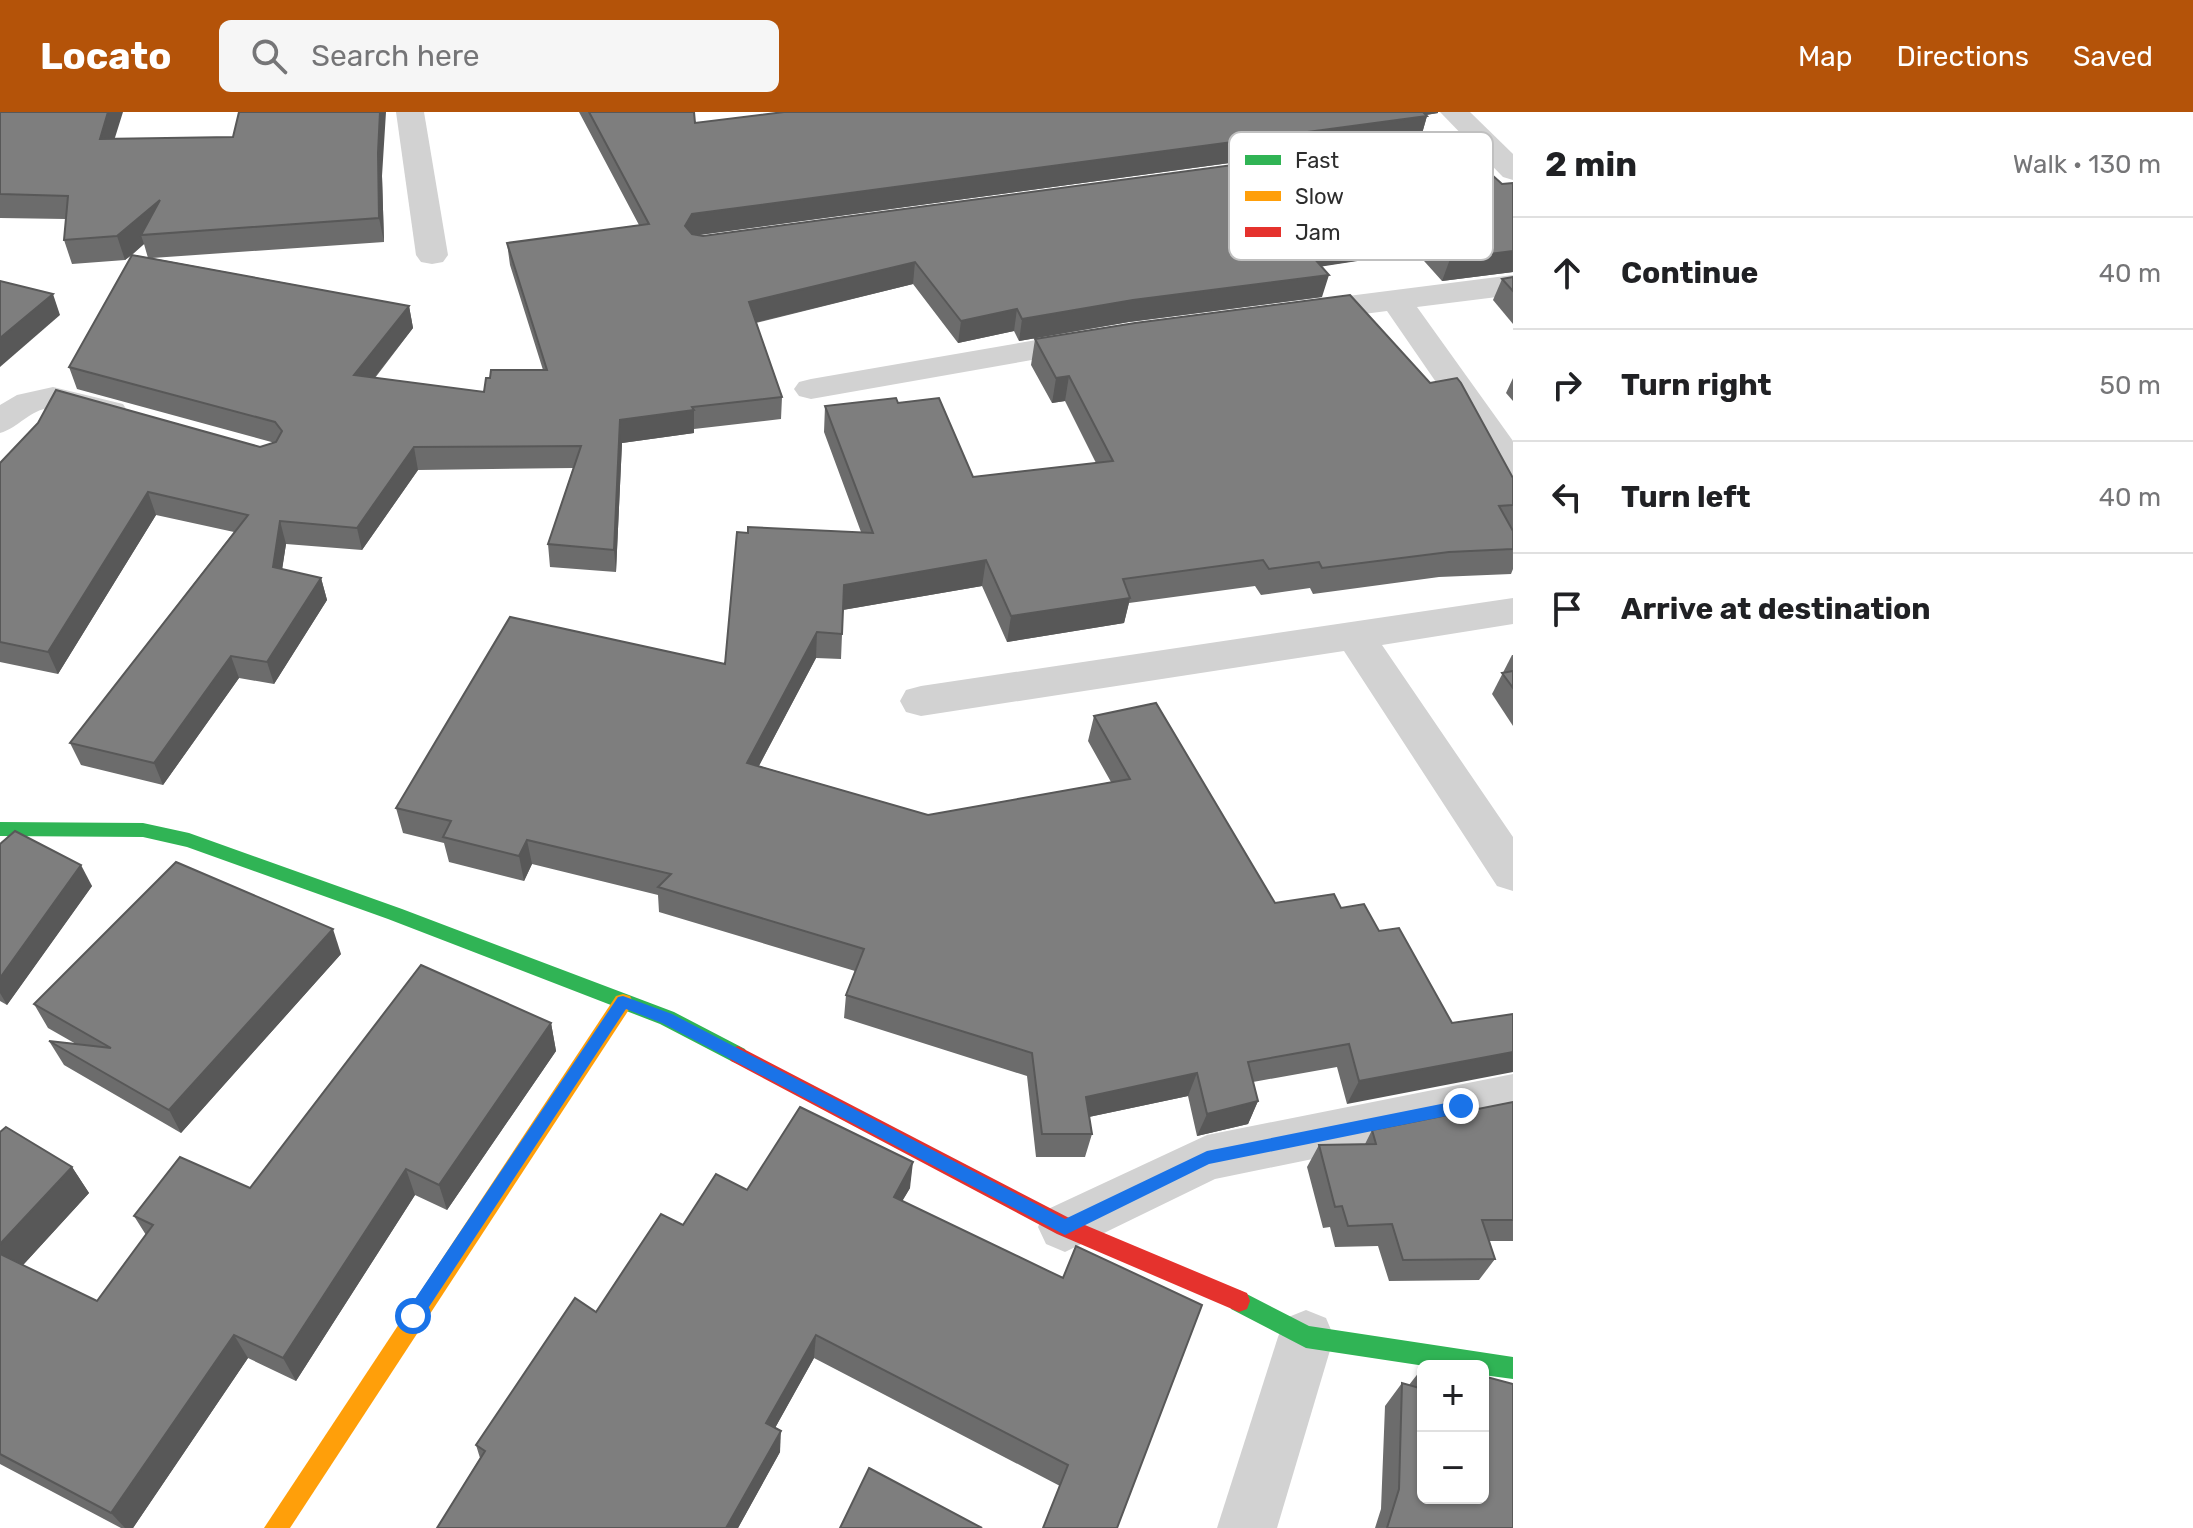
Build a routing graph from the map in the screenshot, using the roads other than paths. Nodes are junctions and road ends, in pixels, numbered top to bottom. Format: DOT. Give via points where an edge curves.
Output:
graph roads {
  1 [pos="410,112"];
  2 [pos="1454,112"];
  3 [pos="1474,132"];
  4 [pos="1493,151"];
  5 [pos="1513,171"];
  6 [pos="432,255"];
  7 [pos="1513,285"];
  8 [pos="1396,300"];
  9 [pos="1278,315"];
  10 [pos="1129,335"];
  11 [pos="811,389"];
  12 [pos="135,418"];
  13 [pos="0,422"];
  14 [pos="1513,467"];
  15 [pos="1513,611"];
  16 [pos="1356,637"];
  17 [pos="921,701"];
  18 [pos="0,829"];
  19 [pos="1513,873"];
  20 [pos="623,1002"];
  21 [pos="1513,1096"];
  22 [pos="1065,1227"];
  23 [pos="1306,1337"];
  24 [pos="1513,1368"];
  25 [pos="276,1528"];
  26 [pos="1247,1528"];
  1 -- 6 [label="street"];
  2 -- 3 [label="street"];
  4 -- 5 [label="street"];
  7 -- 8 [label="street"];
  8 -- 9 [label="street"];
  8 -- 14 [label="street"];
  10 -- 11 [label="street"];
  12 -- 13 [label="street" via="48,394 19,406"];
  15 -- 16 [label="street"];
  16 -- 17 [label="street"];
  16 -- 19 [label="street"];
  18 -- 20 [label="street" via="143,830 189,840"];
  20 -- 22 [label="street" via="667,1018"];
  20 -- 25 [label="street"];
  21 -- 22 [label="street" via="1207,1158"];
  22 -- 23 [label="street" via="1219,1290"];
  23 -- 24 [label="street"];
  23 -- 26 [label="street"];
}
